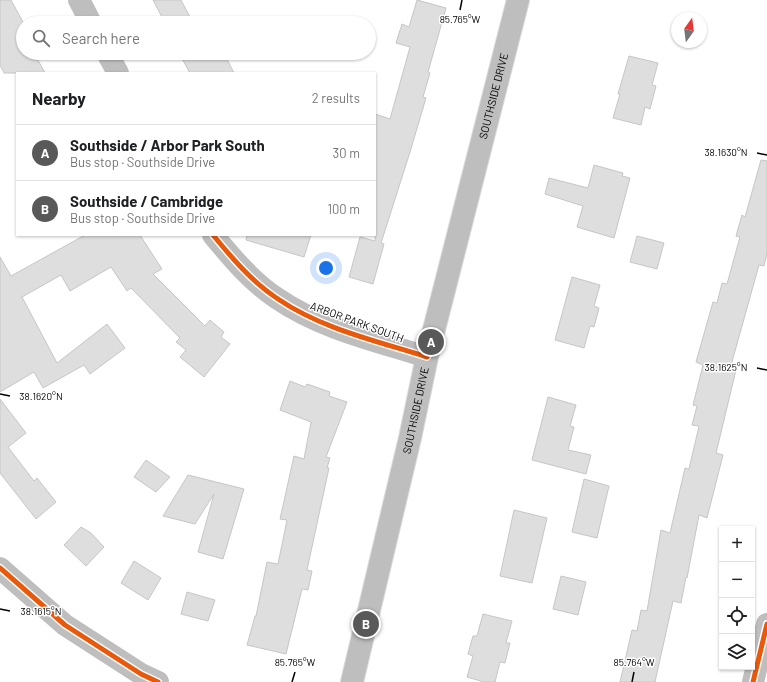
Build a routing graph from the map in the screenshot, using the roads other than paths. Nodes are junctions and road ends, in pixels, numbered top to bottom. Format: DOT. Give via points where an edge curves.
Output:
graph roads {
  1 [pos="79,0"];
  2 [pos="518,0"];
  3 [pos="87,16"];
  4 [pos="111,60"];
  5 [pos="117,72"];
  6 [pos="214,236"];
  7 [pos="427,357"];
  8 [pos="0,568"];
  9 [pos="767,624"];
  10 [pos="158,682"];
  11 [pos="352,682"];
  12 [pos="753,682"];
  1 -- 3 [label="main road"];
  2 -- 7 [label="main road, SOUTHSIDE DRIVE"];
  4 -- 5 [label="main road"];
  6 -- 7 [label="main road, ARBOR PARK SOUTH" via="253,279 277,298 304,314 351,334"];
  7 -- 11 [label="main road, SOUTHSIDE DRIVE"];
  8 -- 10 [label="main road" via="64,625"];
  9 -- 12 [label="main road"];
}
